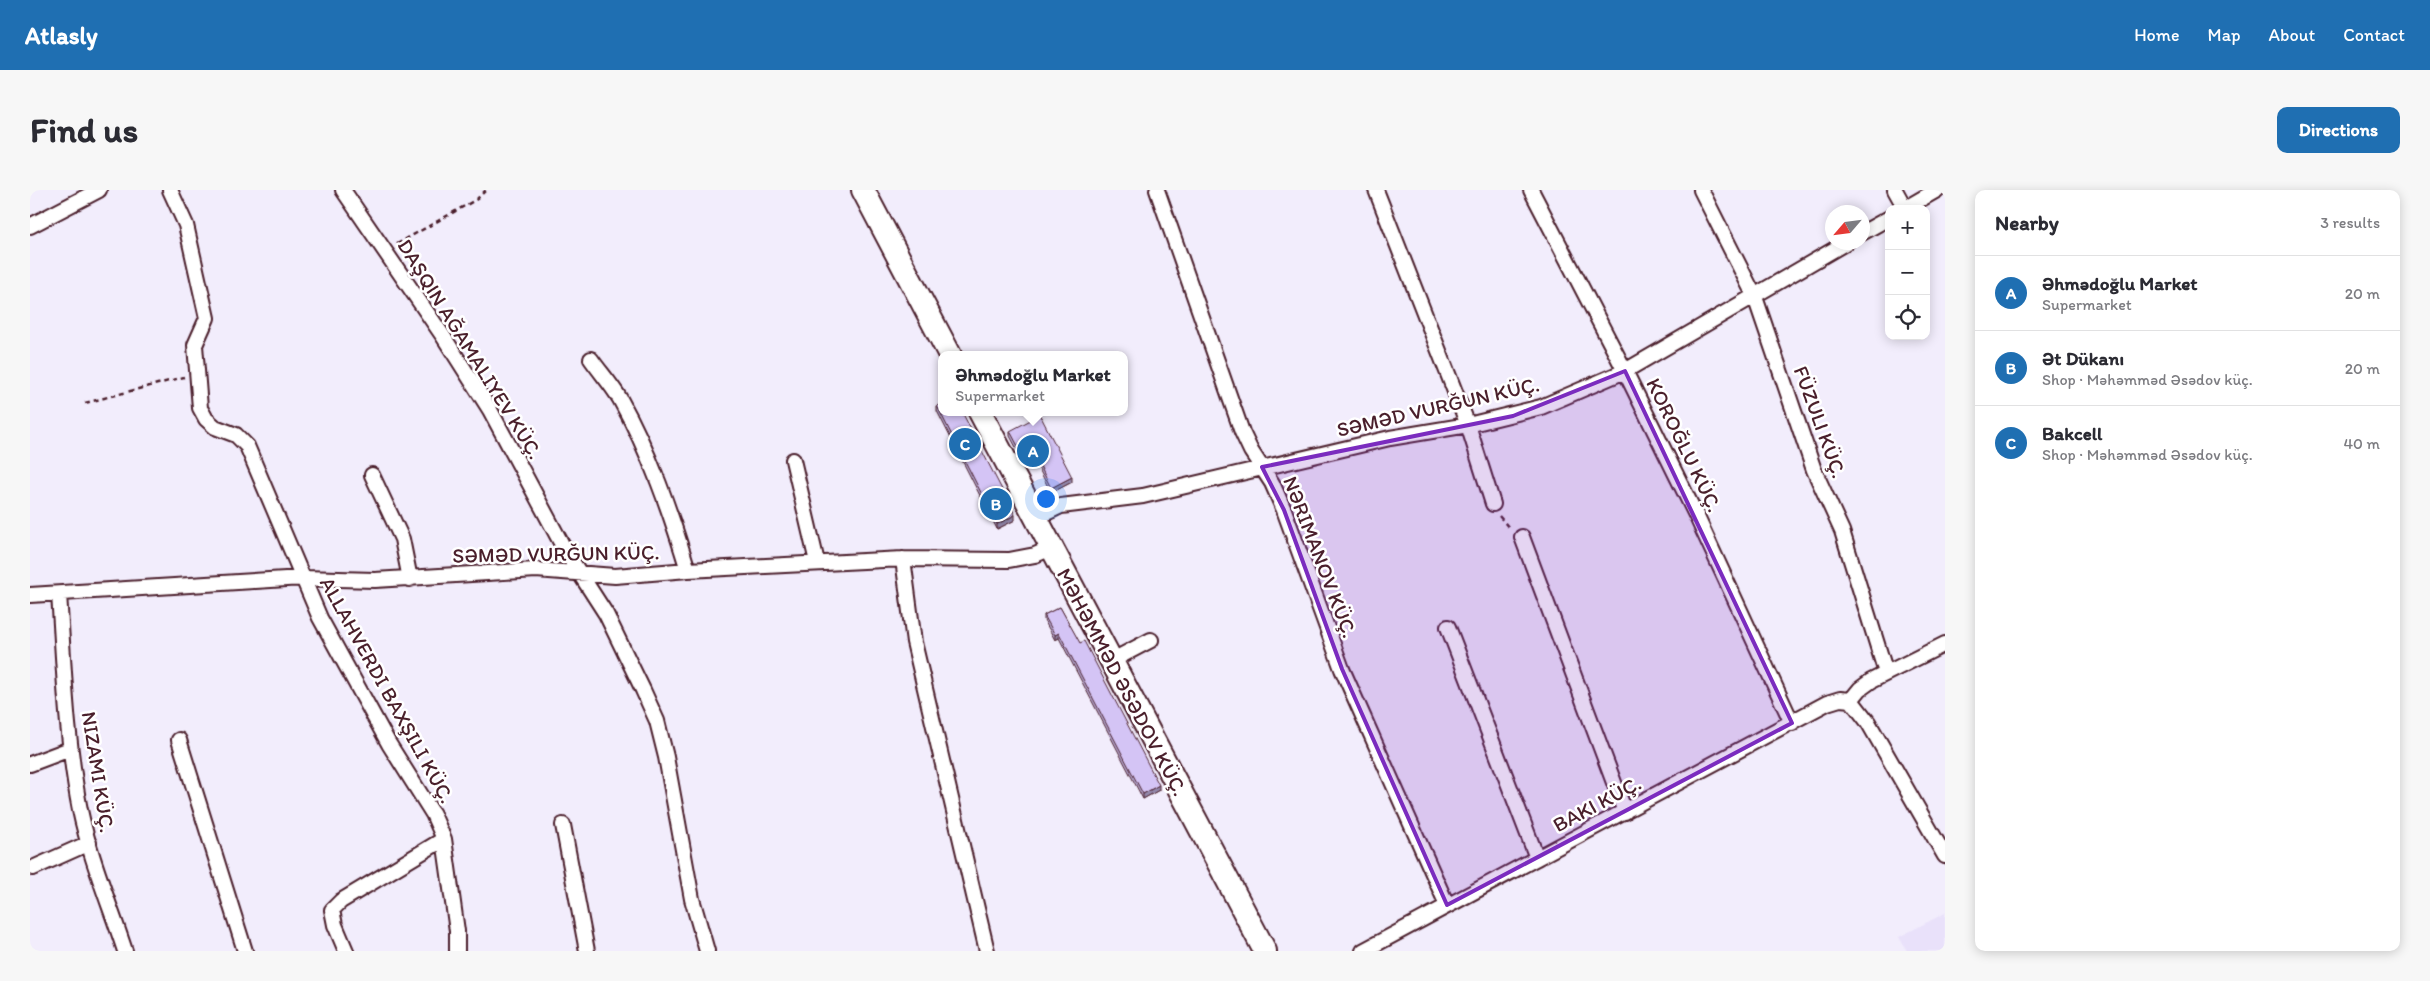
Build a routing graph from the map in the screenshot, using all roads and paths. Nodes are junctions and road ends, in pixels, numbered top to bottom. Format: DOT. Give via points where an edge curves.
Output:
graph roads {
  1 [pos="99,190"];
  2 [pos="170,190"];
  3 [pos="343,190"];
  4 [pos="486,190"];
  5 [pos="863,190"];
  6 [pos="1157,190"];
  7 [pos="1376,190"];
  8 [pos="1531,190"];
  9 [pos="1701,190"];
  10 [pos="1895,190"];
  11 [pos="1937,190"];
  12 [pos="1903,205"];
  13 [pos="1910,205"];
  14 [pos="1885,220"];
  15 [pos="30,226"];
  16 [pos="1870,229"];
  17 [pos="1834,250"];
  18 [pos="385,251"];
  19 [pos="1755,297"];
  20 [pos="948,351"];
  21 [pos="591,359"];
  22 [pos="1625,371"];
  23 [pos="197,374"];
  24 [pos="85,404"];
  25 [pos="982,416"];
  26 [pos="1468,426"];
  27 [pos="793,460"];
  28 [pos="1262,467"];
  29 [pos="372,475"];
  30 [pos="1493,504"];
  31 [pos="1036,518"];
  32 [pos="1522,537"];
  33 [pos="1052,548"];
  34 [pos="903,559"];
  35 [pos="817,562"];
  36 [pos="688,570"];
  37 [pos="579,572"];
  38 [pos="302,578"];
  39 [pos="410,579"];
  40 [pos="30,594"];
  41 [pos="59,594"];
  42 [pos="1448,627"];
  43 [pos="1151,640"];
  44 [pos="1945,644"];
  45 [pos="1111,661"];
  46 [pos="1886,673"];
  47 [pos="1851,700"];
  48 [pos="1792,722"];
  49 [pos="179,740"];
  50 [pos="70,749"];
  51 [pos="30,764"];
  52 [pos="1625,812"];
  53 [pos="563,825"];
  54 [pos="444,839"];
  55 [pos="89,843"];
  56 [pos="1945,856"];
  57 [pos="1537,858"];
  58 [pos="34,868"];
  59 [pos="1447,905"];
  60 [pos="125,951"];
  61 [pos="244,951"];
  62 [pos="346,951"];
  63 [pos="457,951"];
  64 [pos="587,951"];
  65 [pos="707,951"];
  66 [pos="987,951"];
  67 [pos="1265,951"];
  68 [pos="1363,951"];
  1 -- 15 [label="street"];
  2 -- 23 [label="street" via="186,225 207,318 194,345"];
  3 -- 18 [label="street"];
  4 -- 18 [label="path" via="476,199"];
  5 -- 20 [label="main road"];
  6 -- 28 [label="street, NƏRIMANOV KÜÇ." via="1242,432"];
  7 -- 26 [label="street"];
  8 -- 22 [label="street, KOROĞLU KÜÇ."];
  9 -- 19 [label="street, FÜZULI KÜÇ."];
  10 -- 12 [label="street"];
  11 -- 13 [label="street"];
  14 -- 16 [label="street"];
  17 -- 19 [label="street, SƏMƏD VURĞUN KÜÇ."];
  18 -- 37 [label="street" via="490,410"];
  19 -- 22 [label="street, SƏMƏD VURĞUN KÜÇ."];
  19 -- 46 [label="street, FÜZULI KÜÇ." via="1814,470 1842,531"];
  21 -- 36 [label="street" via="620,397 644,446 669,507"];
  22 -- 26 [label="street, SƏMƏD VURĞUN KÜÇ." via="1541,407"];
  22 -- 48 [label="street, KOROĞLU KÜÇ."];
  23 -- 24 [label="path"];
  23 -- 38 [label="street" via="200,408 215,427 236,435 247,446"];
  25 -- 31 [label="main road, MƏHƏMMƏD ƏSƏDOV KÜÇ."];
  26 -- 28 [label="street, SƏMƏD VURĞUN KÜÇ." via="1390,438"];
  26 -- 30 [label="street"];
  27 -- 35 [label="street"];
  28 -- 31 [label="street, SƏMƏD VURĞUN KÜÇ." via="1143,496 1062,506"];
  28 -- 59 [label="street, NƏRIMANOV KÜÇ." via="1284,510 1342,669"];
  29 -- 39 [label="street" via="402,539"];
  30 -- 32 [label="path" via="1501,520"];
  31 -- 33 [label="main road, MƏHƏMMƏD ƏSƏDOV KÜÇ."];
  32 -- 52 [label="street"];
  33 -- 34 [label="street, SƏMƏD VURĞUN KÜÇ." via="1009,560"];
  33 -- 45 [label="main road, MƏHƏMMƏD ƏSƏDOV KÜÇ."];
  34 -- 35 [label="street, SƏMƏD VURĞUN KÜÇ."];
  34 -- 66 [label="street" via="914,642"];
  35 -- 36 [label="street, SƏMƏD VURĞUN KÜÇ."];
  36 -- 37 [label="street, SƏMƏD VURĞUN KÜÇ." via="616,576"];
  37 -- 39 [label="street, SƏMƏD VURĞUN KÜÇ." via="536,570"];
  37 -- 65 [label="street" via="606,614 656,721 692,899"];
  38 -- 39 [label="street, SƏMƏD VURĞUN KÜÇ."];
  38 -- 41 [label="street, SƏMƏD VURĞUN KÜÇ."];
  38 -- 54 [label="street" via="342,660 433,814"];
  40 -- 41 [label="street, SƏMƏD VURĞUN KÜÇ."];
  41 -- 50 [label="street, NIZAMI KÜÇ."];
  42 -- 57 [label="street"];
  43 -- 45 [label="street"];
  44 -- 46 [label="street"];
  45 -- 67 [label="main road, MƏHƏMMƏD ƏSƏDOV KÜÇ."];
  46 -- 47 [label="street" via="1860,689"];
  47 -- 48 [label="street" via="1827,703"];
  47 -- 56 [label="street" via="1868,722"];
  48 -- 52 [label="street"];
  49 -- 61 [label="street"];
  50 -- 51 [label="street"];
  50 -- 55 [label="street, NIZAMI KÜÇ."];
  52 -- 57 [label="street"];
  53 -- 64 [label="street"];
  54 -- 62 [label="street" via="341,900 332,910"];
  54 -- 63 [label="street"];
  55 -- 58 [label="street"];
  55 -- 60 [label="street, NIZAMI KÜÇ."];
  57 -- 59 [label="street"];
  59 -- 68 [label="street"];
}
